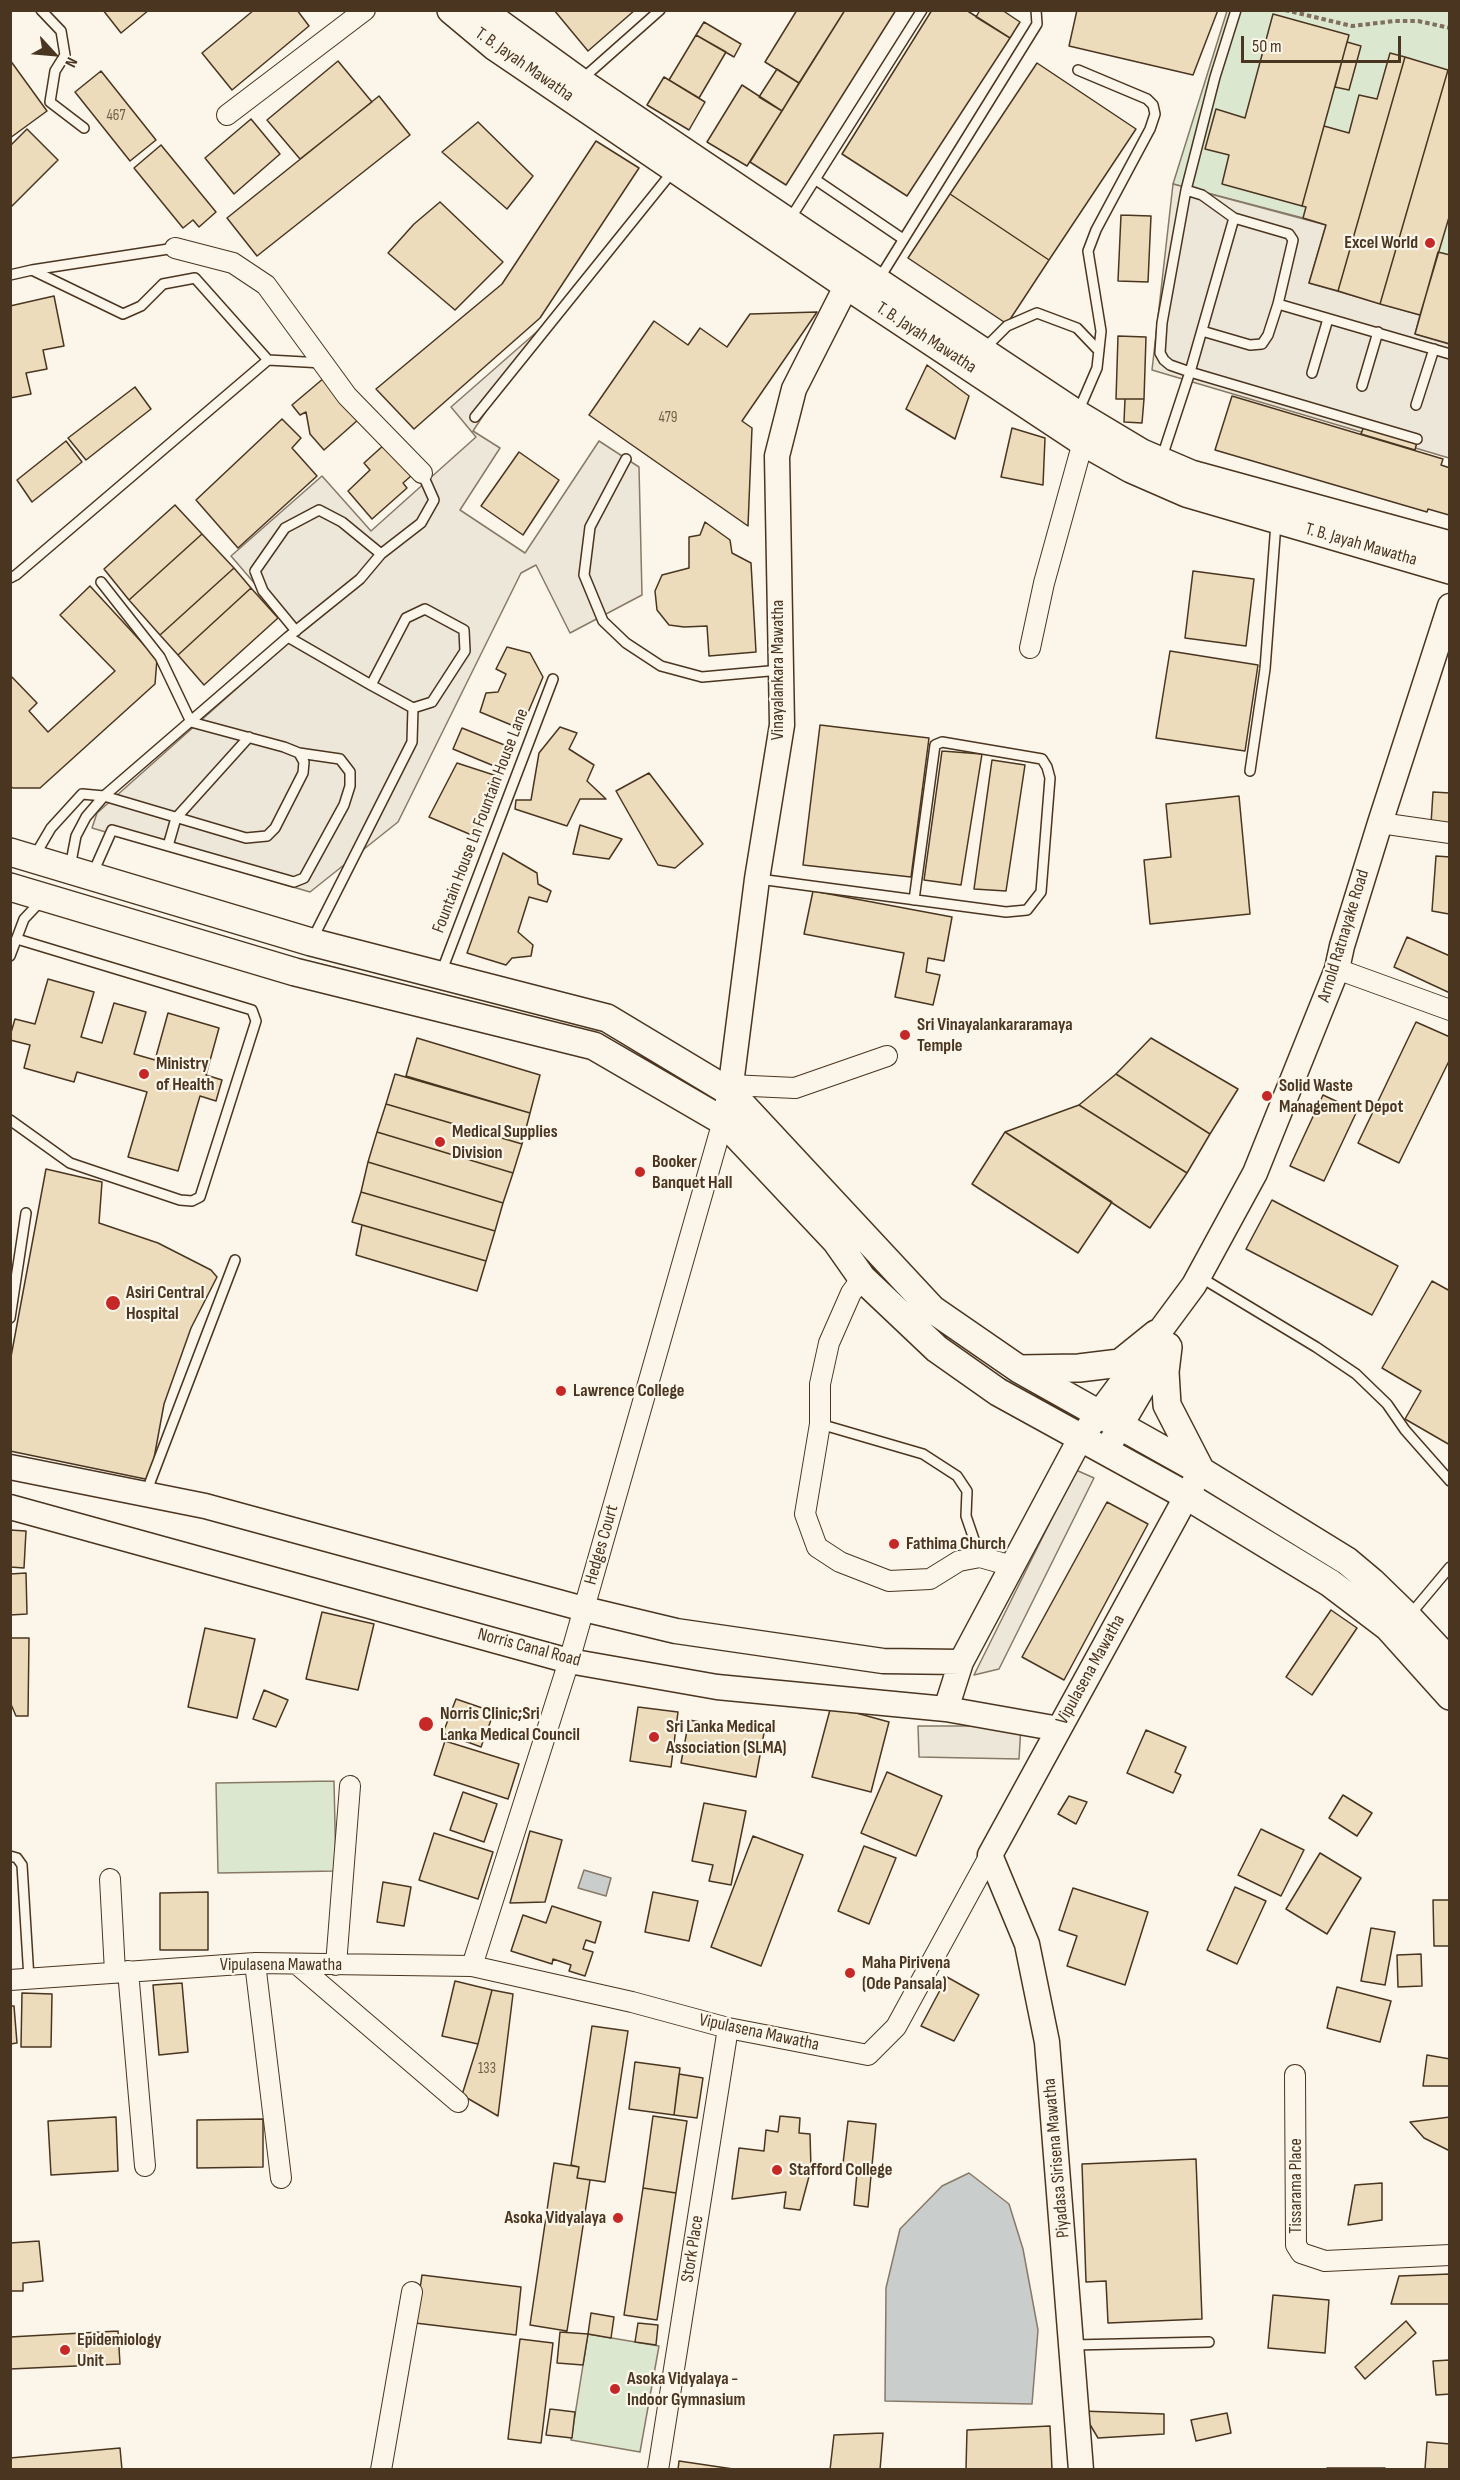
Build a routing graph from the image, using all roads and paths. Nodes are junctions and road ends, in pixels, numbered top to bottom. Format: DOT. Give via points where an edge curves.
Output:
graph roads {
  1 [pos="41,10"];
  2 [pos="364,10"];
  3 [pos="451,10"];
  4 [pos="481,10"];
  5 [pos="660,10"];
  6 [pos="922,10"];
  7 [pos="1036,10"];
  8 [pos="1236,10"];
  9 [pos="1285,10"];
  10 [pos="1449,28"];
  11 [pos="1078,70"];
  12 [pos="579,81"];
  13 [pos="227,115"];
  14 [pos="84,128"];
  15 [pos="674,169"];
  16 [pos="816,180"];
  17 [pos="1186,190"];
  18 [pos="1233,218"];
  19 [pos="789,222"];
  20 [pos="903,239"];
  21 [pos="175,248"];
  22 [pos="32,270"];
  23 [pos="10,275"];
  24 [pos="860,278"];
  25 [pos="1278,304"];
  26 [pos="1328,319"];
  27 [pos="1202,331"];
  28 [pos="1378,332"];
  29 [pos="1434,349"];
  30 [pos="983,350"];
  31 [pos="1099,351"];
  32 [pos="1449,354"];
  33 [pos="268,360"];
  34 [pos="325,364"];
  35 [pos="1190,372"];
  36 [pos="1312,373"];
  37 [pos="1362,386"];
  38 [pos="1416,405"];
  39 [pos="1077,414"];
  40 [pos="475,417"];
  41 [pos="1417,439"];
  42 [pos="1083,442"];
  43 [pos="626,459"];
  44 [pos="1160,462"];
  45 [pos="422,473"];
  46 [pos="1276,521"];
  47 [pos="1449,545"];
  48 [pos="381,554"];
  49 [pos="1449,570"];
  50 [pos="10,578"];
  51 [pos="101,582"];
  52 [pos="1449,606"];
  53 [pos="296,631"];
  54 [pos="288,637"];
  55 [pos="1030,648"];
  56 [pos="780,670"];
  57 [pos="553,679"];
  58 [pos="371,685"];
  59 [pos="413,708"];
  60 [pos="192,722"];
  61 [pos="249,737"];
  62 [pos="299,753"];
  63 [pos="1250,771"];
  64 [pos="104,796"];
  65 [pos="176,818"];
  66 [pos="1380,823"];
  67 [pos="1449,833"];
  68 [pos="168,846"];
  69 [pos="21,855"];
  70 [pos="80,873"];
  71 [pos="757,879"];
  72 [pos="10,887"];
  73 [pos="44,897"];
  74 [pos="914,900"];
  75 [pos="17,939"];
  76 [pos="311,942"];
  77 [pos="10,956"];
  78 [pos="1337,969"];
  79 [pos="440,975"];
  80 [pos="1449,1010"];
  81 [pos="887,1056"];
  82 [pos="730,1089"];
  83 [pos="10,1120"];
  84 [pos="723,1121"];
  85 [pos="26,1213"];
  86 [pos="235,1260"];
  87 [pos="862,1278"];
  88 [pos="1197,1281"];
  89 [pos="10,1318"];
  90 [pos="1162,1341"];
  91 [pos="1018,1369"];
  92 [pos="1109,1420"];
  93 [pos="820,1424"];
  94 [pos="1080,1438"];
  95 [pos="1106,1452"];
  96 [pos="45,1463"];
  97 [pos="10,1467"];
  98 [pos="1202,1471"];
  99 [pos="1449,1481"];
  100 [pos="149,1485"];
  101 [pos="1186,1496"];
  102 [pos="206,1506"];
  103 [pos="10,1507"];
  104 [pos="980,1557"];
  105 [pos="1012,1566"];
  106 [pos="1449,1567"];
  107 [pos="584,1609"];
  108 [pos="1408,1617"];
  109 [pos="569,1661"];
  110 [pos="961,1662"];
  111 [pos="1449,1662"];
  112 [pos="1449,1696"];
  113 [pos="946,1710"];
  114 [pos="1059,1729"];
  115 [pos="350,1786"];
  116 [pos="990,1855"];
  117 [pos="10,1856"];
  118 [pos="110,1879"];
  119 [pos="255,1963"];
  120 [pos="298,1965"];
  121 [pos="336,1965"];
  122 [pos="472,1966"];
  123 [pos="122,1971"];
  124 [pos="20,1979"];
  125 [pos="728,2028"];
  126 [pos="1296,2075"];
  127 [pos="458,2102"];
  128 [pos="145,2166"];
  129 [pos="281,2178"];
  130 [pos="1449,2255"];
  131 [pos="412,2292"];
  132 [pos="1209,2342"];
  133 [pos="1073,2345"];
  134 [pos="381,2469"];
  135 [pos="658,2469"];
  136 [pos="1081,2469"];
  1 -- 14 [label="lane" via="61,31 65,55 55,71 50,102"];
  2 -- 13 [label="street"];
  3 -- 15 [label="main road, T. B. Jayah Mawatha" via="494,46"];
  4 -- 12 [label="main road, T. B. Jayah Mawatha"];
  5 -- 12 [label="lane"];
  6 -- 16 [label="lane"];
  7 -- 20 [label="lane" via="1037,24"];
  8 -- 17 [label="lane"];
  9 -- 10 [label="path" via="1352,26 1418,21"];
  11 -- 31 [label="lane" via="1147,99 1155,114 1088,251 1101,331"];
  12 -- 19 [label="main road, T. B. Jayah Mawatha"];
  15 -- 24 [label="main road, T. B. Jayah Mawatha"];
  15 -- 40 [label="lane"];
  16 -- 19 [label="lane"];
  16 -- 20 [label="lane"];
  17 -- 18 [label="lane" via="1202,195"];
  17 -- 35 [label="lane" via="1160,344 1164,360"];
  18 -- 25 [label="lane" via="1292,237"];
  18 -- 27 [label="lane"];
  19 -- 24 [label="main road, T. B. Jayah Mawatha"];
  20 -- 24 [label="lane"];
  21 -- 22 [label="lane"];
  21 -- 34 [label="street" via="233,263 266,285"];
  22 -- 23 [label="lane"];
  22 -- 33 [label="lane" via="123,314 141,306 163,284 195,278"];
  24 -- 30 [label="main road, T. B. Jayah Mawatha"];
  24 -- 42 [label="main road, T. B. Jayah Mawatha"];
  24 -- 56 [label="street, Vinayalankara Mawatha" via="794,388 777,456"];
  25 -- 26 [label="lane"];
  25 -- 27 [label="lane" via="1262,344 1250,345"];
  26 -- 28 [label="lane"];
  26 -- 36 [label="lane"];
  27 -- 35 [label="lane"];
  28 -- 29 [label="lane"];
  28 -- 37 [label="lane"];
  29 -- 32 [label="lane"];
  29 -- 38 [label="lane"];
  30 -- 31 [label="lane" via="1006,326 1037,313 1077,328"];
  30 -- 39 [label="main road, T. B. Jayah Mawatha"];
  31 -- 39 [label="lane" via="1097,368"];
  33 -- 34 [label="lane"];
  33 -- 50 [label="lane"];
  34 -- 45 [label="street" via="347,396"];
  35 -- 41 [label="lane"];
  35 -- 44 [label="lane"];
  39 -- 44 [label="main road, T. B. Jayah Mawatha"];
  42 -- 46 [label="main road, T. B. Jayah Mawatha" via="1155,481"];
  42 -- 55 [label="street"];
  43 -- 56 [label="lane" via="590,528 584,575 603,621 626,643 661,666 702,677"];
  44 -- 47 [label="main road, T. B. Jayah Mawatha"];
  45 -- 48 [label="lane" via="434,500 421,523"];
  46 -- 49 [label="main road, T. B. Jayah Mawatha"];
  46 -- 63 [label="lane" via="1264,669"];
  48 -- 53 [label="lane" via="360,579"];
  48 -- 53 [label="lane" via="342,522 319,510 285,528 255,571 263,591"];
  51 -- 60 [label="lane" via="160,657"];
  52 -- 66 [label="street, Arnold Ratnayake Road"];
  53 -- 54 [label="lane"];
  54 -- 58 [label="lane"];
  54 -- 60 [label="lane"];
  56 -- 71 [label="street, Vinayalankara Mawatha" via="782,725"];
  57 -- 79 [label="lane, Fountain House Ln Fountain House Lane"];
  58 -- 59 [label="lane"];
  58 -- 59 [label="lane" via="406,618 425,609 464,630 465,651 432,702"];
  59 -- 76 [label="lane" via="412,742"];
  60 -- 61 [label="lane"];
  60 -- 64 [label="lane"];
  61 -- 62 [label="lane"];
  61 -- 65 [label="lane"];
  62 -- 65 [label="lane" via="304,762 303,773 267,836 246,838"];
  62 -- 68 [label="lane" via="340,759 350,772 344,805 304,878 294,882"];
  64 -- 65 [label="lane"];
  64 -- 69 [label="lane" via="82,794"];
  64 -- 70 [label="lane" via="86,817 76,837"];
  65 -- 68 [label="lane"];
  66 -- 67 [label="street"];
  66 -- 78 [label="street, Arnold Ratnayake Road"];
  68 -- 70 [label="lane" via="112,830"];
  69 -- 70 [label="main road"];
  70 -- 76 [label="main road"];
  71 -- 74 [label="lane"];
  71 -- 82 [label="street, Vinayalankara Mawatha"];
  72 -- 73 [label="main road"];
  73 -- 75 [label="lane" via="24,919"];
  73 -- 84 [label="main road" via="295,972 594,1046"];
  74 -- 74 [label="lane" via="1006,912 1027,910 1041,892 1050,778 1042,759 942,742 935,745"];
  75 -- 77 [label="lane"];
  75 -- 83 [label="lane" via="252,1010 256,1021 200,1197 192,1201 70,1163"];
  76 -- 79 [label="main road"];
  78 -- 80 [label="street"];
  78 -- 88 [label="street, Arnold Ratnayake Road" via="1255,1173"];
  79 -- 82 [label="main road" via="607,1018"];
  81 -- 82 [label="street" via="795,1088"];
  82 -- 84 [label="street, Vinayalankara Mawatha"];
  82 -- 91 [label="main road" via="932,1309"];
  84 -- 87 [label="main road" via="836,1241"];
  84 -- 107 [label="street, Hedges Court"];
  85 -- 89 [label="lane"];
  86 -- 100 [label="lane"];
  87 -- 93 [label="street" via="851,1293 829,1343 820,1384"];
  87 -- 94 [label="main road" via="937,1349 998,1392"];
  88 -- 90 [label="street, Arnold Ratnayake Road"];
  88 -- 99 [label="lane" via="1316,1347 1356,1374 1387,1404"];
  90 -- 91 [label="main road" via="1120,1363"];
  90 -- 92 [label="street, Arnold Ratnayake Road"];
  90 -- 98 [label="main road" via="1167,1405"];
  91 -- 92 [label="main road"];
  92 -- 94 [label="street, Arnold Ratnayake Road"];
  92 -- 95 [label="street, Arnold Ratnayake Road"];
  92 -- 98 [label="main road"];
  93 -- 104 [label="lane" via="923,1454 957,1476 968,1491 966,1516"];
  93 -- 104 [label="street" via="805,1514 816,1547 840,1562 889,1581 930,1579 959,1562"];
  94 -- 95 [label="main road"];
  94 -- 105 [label="street, Arnold Ratnayake Road"];
  95 -- 101 [label="main road"];
  96 -- 100 [label="lane"];
  97 -- 102 [label="street"];
  98 -- 101 [label="street, Vipulasena Mawatha"];
  98 -- 108 [label="main road" via="1347,1561"];
  100 -- 102 [label="lane"];
  101 -- 112 [label="main road" via="1330,1583 1388,1627"];
  101 -- 114 [label="street, Vipulasena Mawatha"];
  102 -- 107 [label="street"];
  103 -- 109 [label="street, Norris Canal Road"];
  104 -- 105 [label="street"];
  105 -- 110 [label="street, Arnold Ratnayake Road"];
  106 -- 108 [label="lane"];
  107 -- 109 [label="street, Hedges Court"];
  107 -- 110 [label="street" via="676,1631 883,1661"];
  108 -- 111 [label="main road"];
  109 -- 113 [label="street, Norris Canal Road" via="717,1687"];
  109 -- 122 [label="street, Hedges Court"];
  110 -- 113 [label="street, Arnold Ratnayake Road"];
  113 -- 114 [label="street, Norris Canal Road"];
  114 -- 116 [label="street, Vipulasena Mawatha"];
  115 -- 121 [label="street"];
  116 -- 125 [label="street, Vipulasena Mawatha" via="896,2027 868,2055"];
  116 -- 133 [label="street, Piyadasa Sirisena Mawatha" via="1027,1944 1047,2042"];
  117 -- 124 [label="lane" via="22,1865"];
  118 -- 123 [label="street"];
  119 -- 120 [label="street, Vipulasena Mawatha"];
  119 -- 123 [label="street, Vipulasena Mawatha"];
  119 -- 129 [label="street"];
  120 -- 121 [label="street, Vipulasena Mawatha"];
  120 -- 127 [label="street"];
  121 -- 122 [label="street, Vipulasena Mawatha"];
  122 -- 125 [label="street, Vipulasena Mawatha"];
  123 -- 124 [label="street, Vipulasena Mawatha"];
  123 -- 128 [label="street"];
  125 -- 135 [label="street, Stork Place"];
  126 -- 130 [label="street, Tissarama Place" via="1296,2245 1301,2253 1325,2261"];
  131 -- 134 [label="street"];
  132 -- 133 [label="lane"];
  133 -- 136 [label="street, Piyadasa Sirisena Mawatha"];
}
